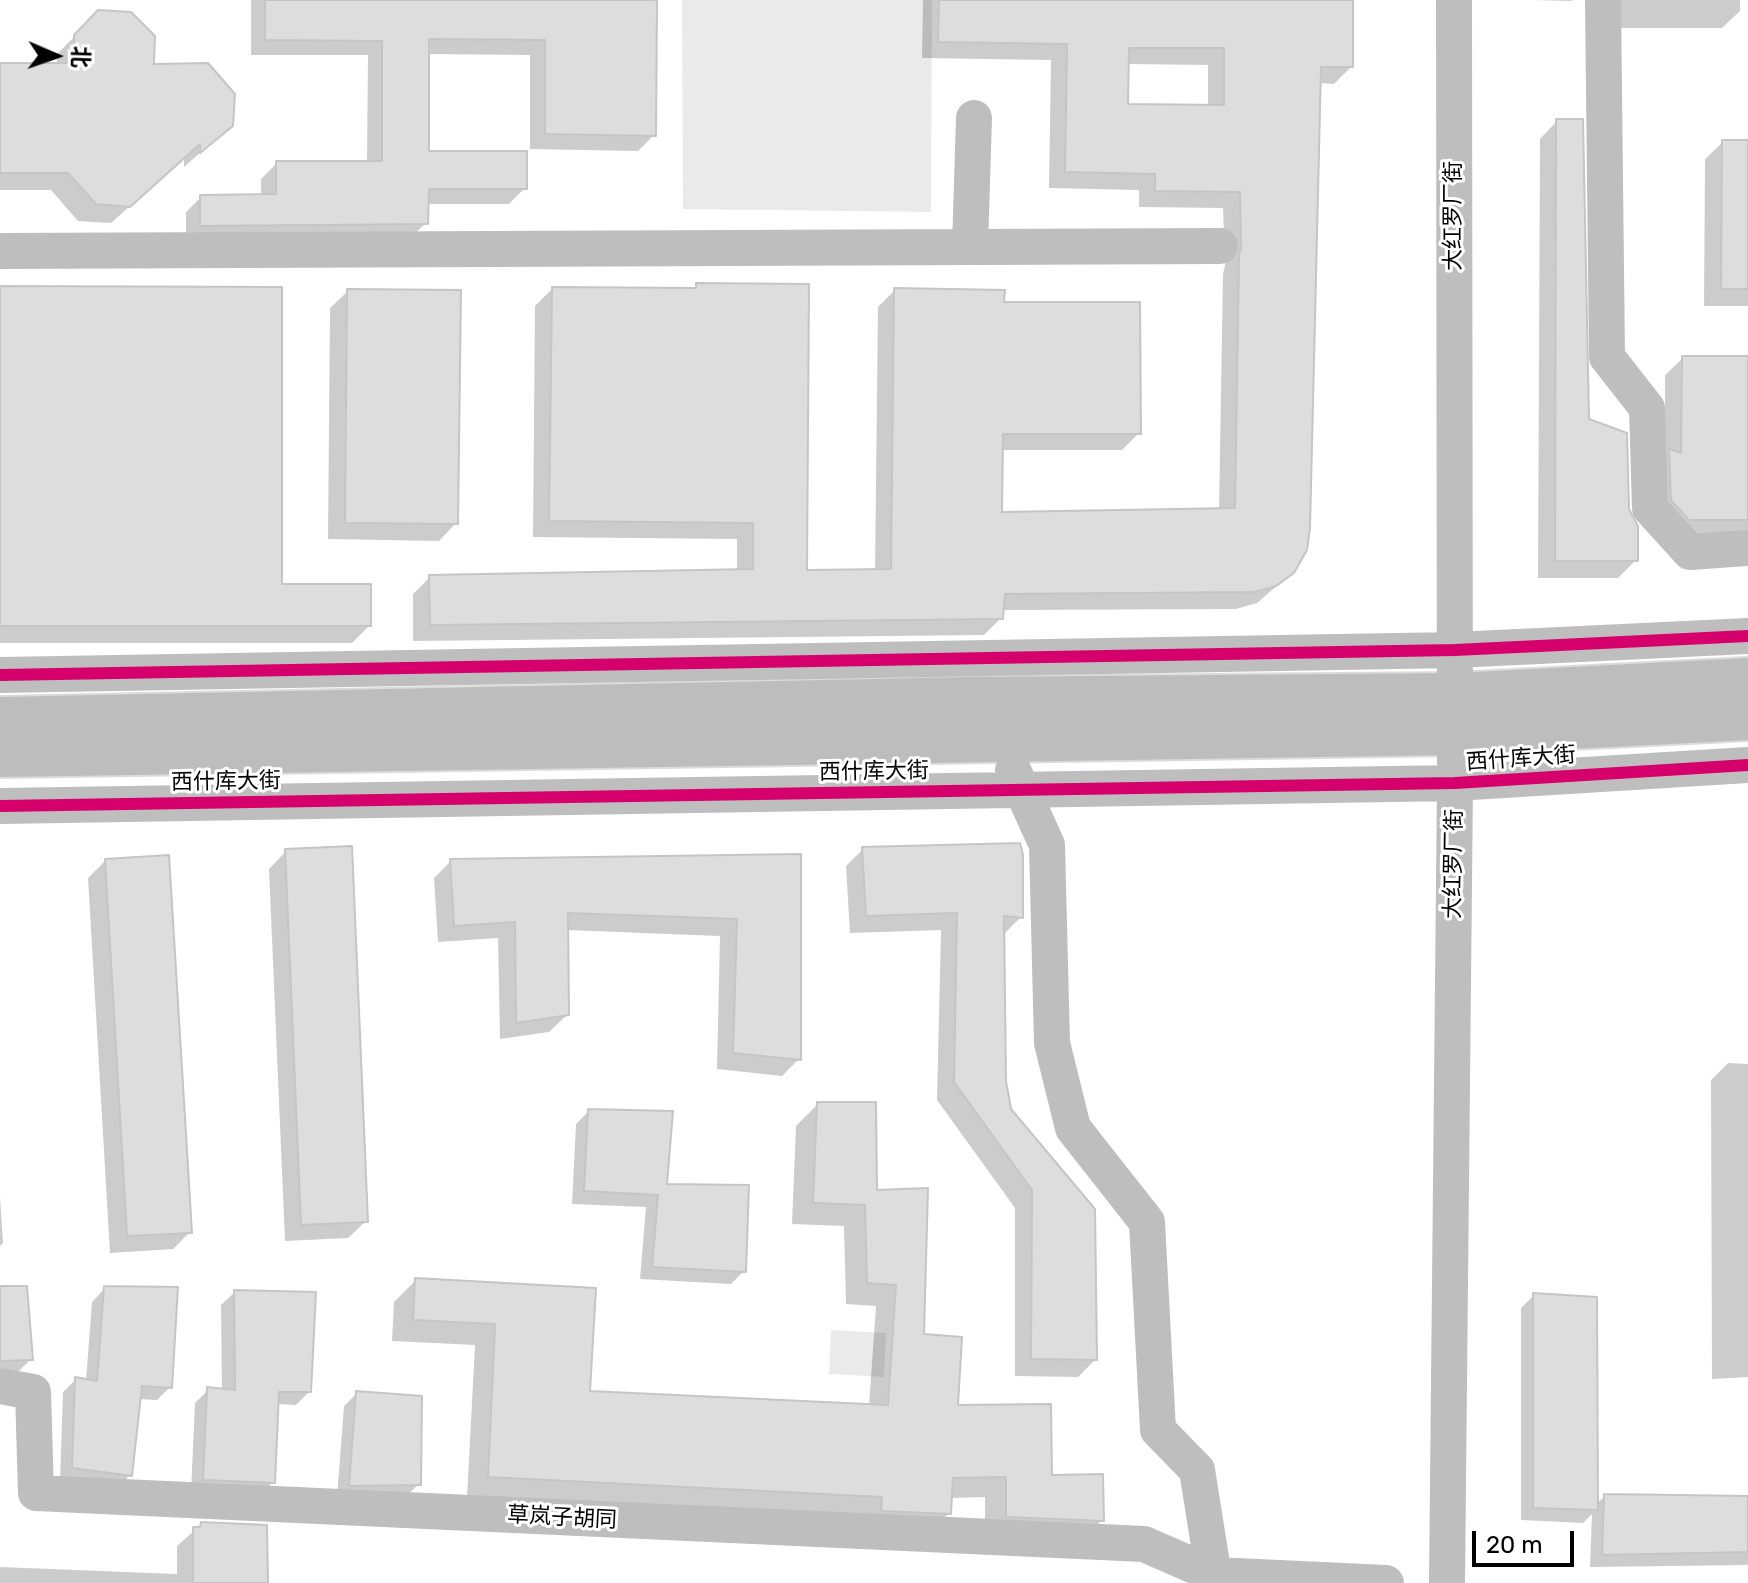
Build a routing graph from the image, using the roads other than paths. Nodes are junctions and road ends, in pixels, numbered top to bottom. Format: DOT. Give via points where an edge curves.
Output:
graph roads {
  1 [pos="1454,0"];
  2 [pos="1603,0"];
  3 [pos="974,118"];
  4 [pos="1220,246"];
  5 [pos="970,247"];
  6 [pos="0,251"];
  7 [pos="1748,548"];
  8 [pos="1748,636"];
  9 [pos="1455,650"];
  10 [pos="0,675"];
  11 [pos="1748,680"];
  12 [pos="1455,714"];
  13 [pos="1748,718"];
  14 [pos="0,719"];
  15 [pos="1001,740"];
  16 [pos="0,755"];
  17 [pos="1748,765"];
  18 [pos="1455,783"];
  19 [pos="1021,790"];
  20 [pos="0,806"];
  21 [pos="0,1386"];
  22 [pos="1215,1579"];
  23 [pos="1386,1583"];
  24 [pos="1447,1583"];
  1 -- 9 [label="street, 大红罗厂街"];
  2 -- 7 [label="street" via="1607,357 1647,408 1650,508 1690,552"];
  3 -- 5 [label="street"];
  4 -- 5 [label="street"];
  5 -- 6 [label="street"];
  8 -- 9 [label="street"];
  9 -- 10 [label="street"];
  9 -- 12 [label="street, 大红罗厂街"];
  11 -- 12 [label="main road, 西什库大街"];
  12 -- 13 [label="main road, 西什库大街"];
  12 -- 14 [label="main road, 西什库大街" via="969,699"];
  12 -- 15 [label="main road, 西什库大街"];
  12 -- 18 [label="street, 大红罗厂街"];
  15 -- 16 [label="main road, 西什库大街"];
  15 -- 19 [label="street"];
  17 -- 18 [label="street, 西什库大街"];
  18 -- 19 [label="street, 西什库大街"];
  18 -- 24 [label="street, 大红罗厂街"];
  19 -- 20 [label="street, 西什库大街"];
  19 -- 22 [label="street" via="1047,845 1052,1043 1073,1128 1147,1222 1158,1430 1197,1470"];
  21 -- 22 [label="street, 草岚子胡同" via="33,1392 36,1493 1144,1544"];
  22 -- 23 [label="street"];
}
